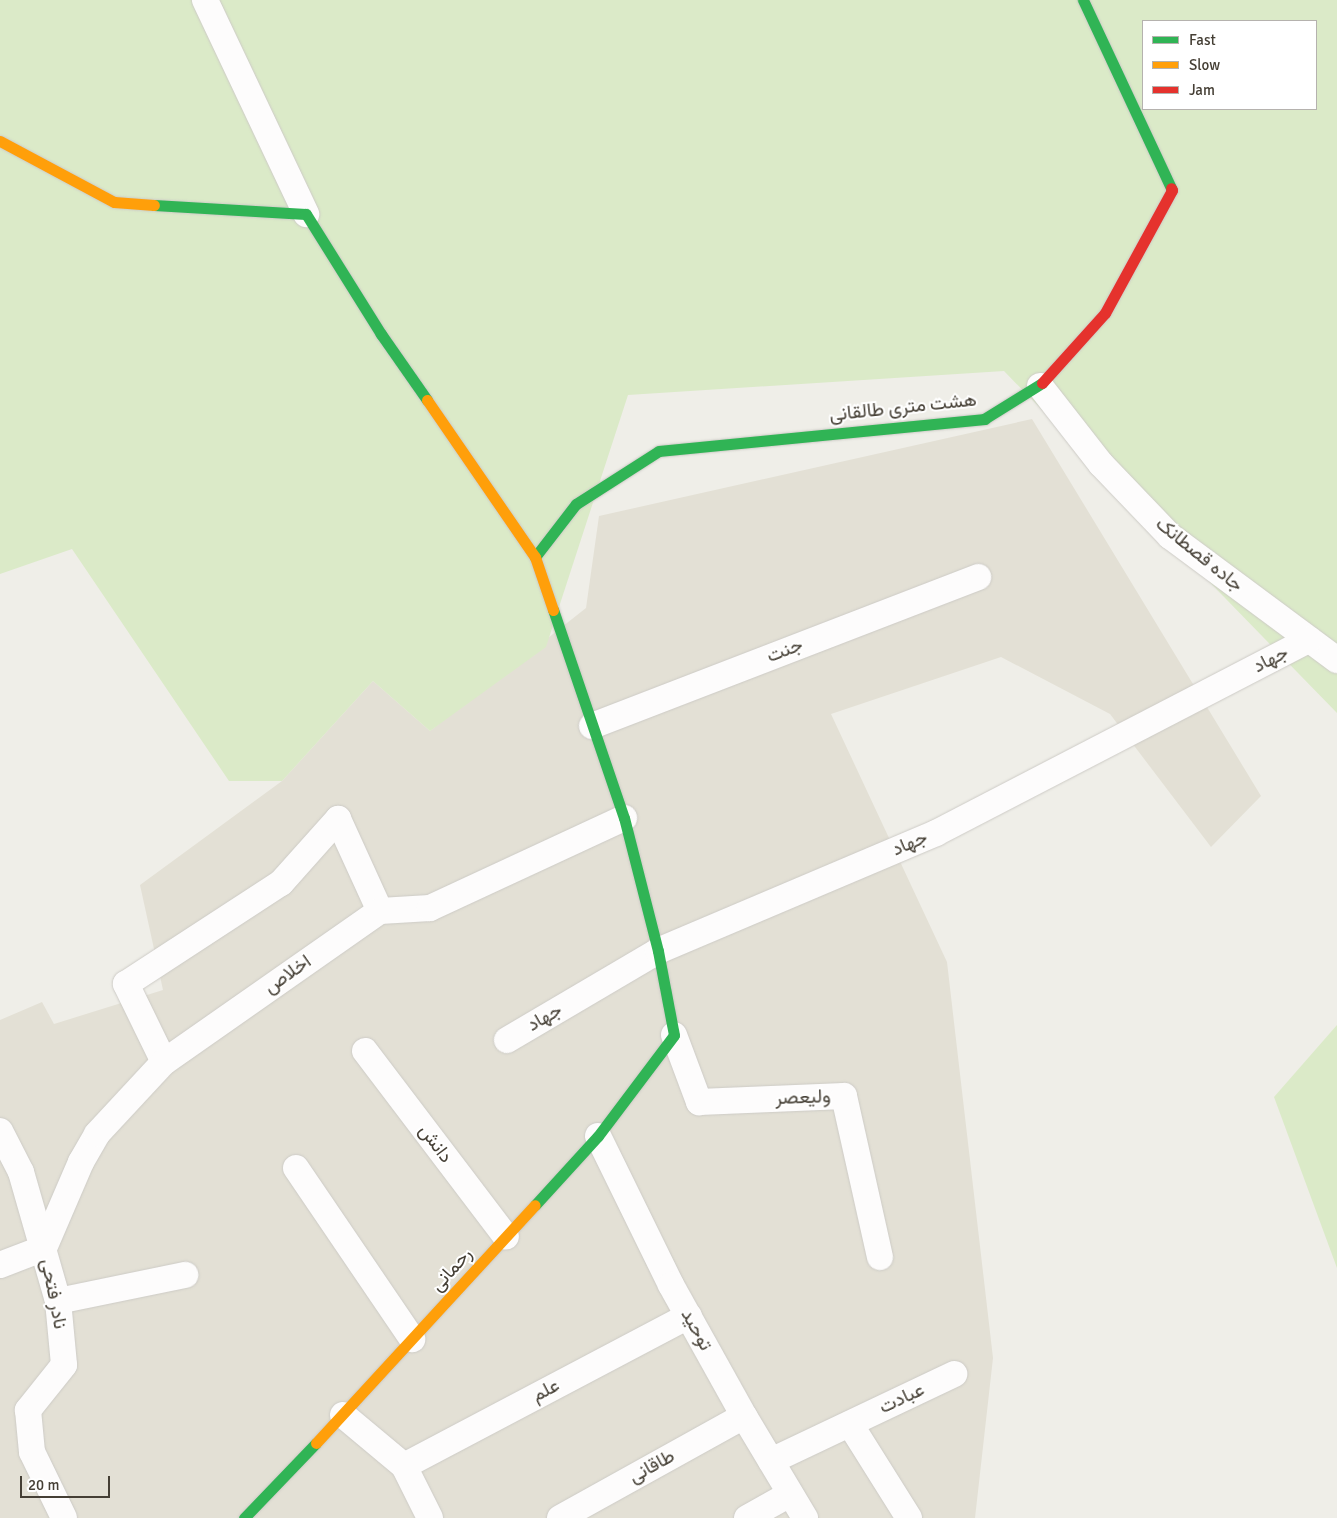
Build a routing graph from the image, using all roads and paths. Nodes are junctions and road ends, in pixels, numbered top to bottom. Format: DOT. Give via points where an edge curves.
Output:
graph roads {
  1 [pos="205,0"];
  2 [pos="1083,0"];
  3 [pos="0,141"];
  4 [pos="306,214"];
  5 [pos="1040,386"];
  6 [pos="535,557"];
  7 [pos="978,577"];
  8 [pos="1309,640"];
  9 [pos="1337,660"];
  10 [pos="592,726"];
  11 [pos="624,818"];
  12 [pos="380,911"];
  13 [pos="658,951"];
  14 [pos="674,1035"];
  15 [pos="507,1040"];
  16 [pos="365,1051"];
  17 [pos="164,1062"];
  18 [pos="0,1131"];
  19 [pos="598,1136"];
  20 [pos="296,1168"];
  21 [pos="506,1237"];
  22 [pos="44,1248"];
  23 [pos="880,1257"];
  24 [pos="0,1265"];
  25 [pos="185,1275"];
  26 [pos="58,1301"];
  27 [pos="689,1316"];
  28 [pos="412,1340"];
  29 [pos="954,1374"];
  30 [pos="343,1415"];
  31 [pos="744,1416"];
  32 [pos="850,1424"];
  33 [pos="771,1461"];
  34 [pos="404,1466"];
  35 [pos="790,1494"];
  36 [pos="64,1518"];
  37 [pos="244,1518"];
  38 [pos="430,1518"];
  39 [pos="560,1518"];
  40 [pos="747,1518"];
  41 [pos="805,1518"];
  42 [pos="909,1518"];
  1 -- 4 [label="street"];
  2 -- 5 [label="street, هشت متری طالقانی" via="1172,190 1105,313"];
  3 -- 4 [label="street" via="114,202"];
  4 -- 6 [label="street" via="381,334"];
  5 -- 6 [label="street, هشت متری طالقانی" via="984,419 658,451 576,504"];
  5 -- 8 [label="street, جاده قصطانک" via="1101,464 1170,536"];
  6 -- 10 [label="street"];
  7 -- 10 [label="street, جنت"];
  8 -- 9 [label="street, جاده قصطانک"];
  8 -- 13 [label="street, جهاد" via="936,833"];
  10 -- 11 [label="street"];
  11 -- 12 [label="street" via="430,908"];
  11 -- 13 [label="street"];
  12 -- 17 [label="street, اخلاص"];
  12 -- 17 [label="street" via="338,819 281,883 126,984"];
  13 -- 14 [label="street"];
  13 -- 15 [label="street, جهاد"];
  14 -- 19 [label="street, رحمانی"];
  14 -- 23 [label="street, ولیعصر" via="699,1102 844,1096"];
  16 -- 21 [label="street, دانش"];
  17 -- 22 [label="street, اخلاص" via="97,1134 81,1162"];
  18 -- 22 [label="street, نادر فتحی" via="21,1172"];
  19 -- 21 [label="street, رحمانی"];
  19 -- 27 [label="street, توحید"];
  20 -- 28 [label="street"];
  21 -- 28 [label="street, رحمانی"];
  22 -- 24 [label="street"];
  22 -- 26 [label="street, نادر فتحی"];
  25 -- 26 [label="street"];
  26 -- 36 [label="street, نادر فتحی" via="64,1365 28,1410 32,1452"];
  27 -- 31 [label="street, توحید"];
  27 -- 34 [label="street, علم"];
  28 -- 30 [label="street, رحمانی"];
  29 -- 32 [label="street, عبادت"];
  30 -- 34 [label="street"];
  30 -- 37 [label="street, رحمانی"];
  31 -- 33 [label="street, توحید"];
  31 -- 39 [label="street, طاقانی"];
  32 -- 33 [label="street, عبادت"];
  32 -- 42 [label="street"];
  33 -- 35 [label="street, توحید"];
  34 -- 38 [label="street"];
  35 -- 40 [label="street"];
  35 -- 41 [label="street, توحید"];
}
